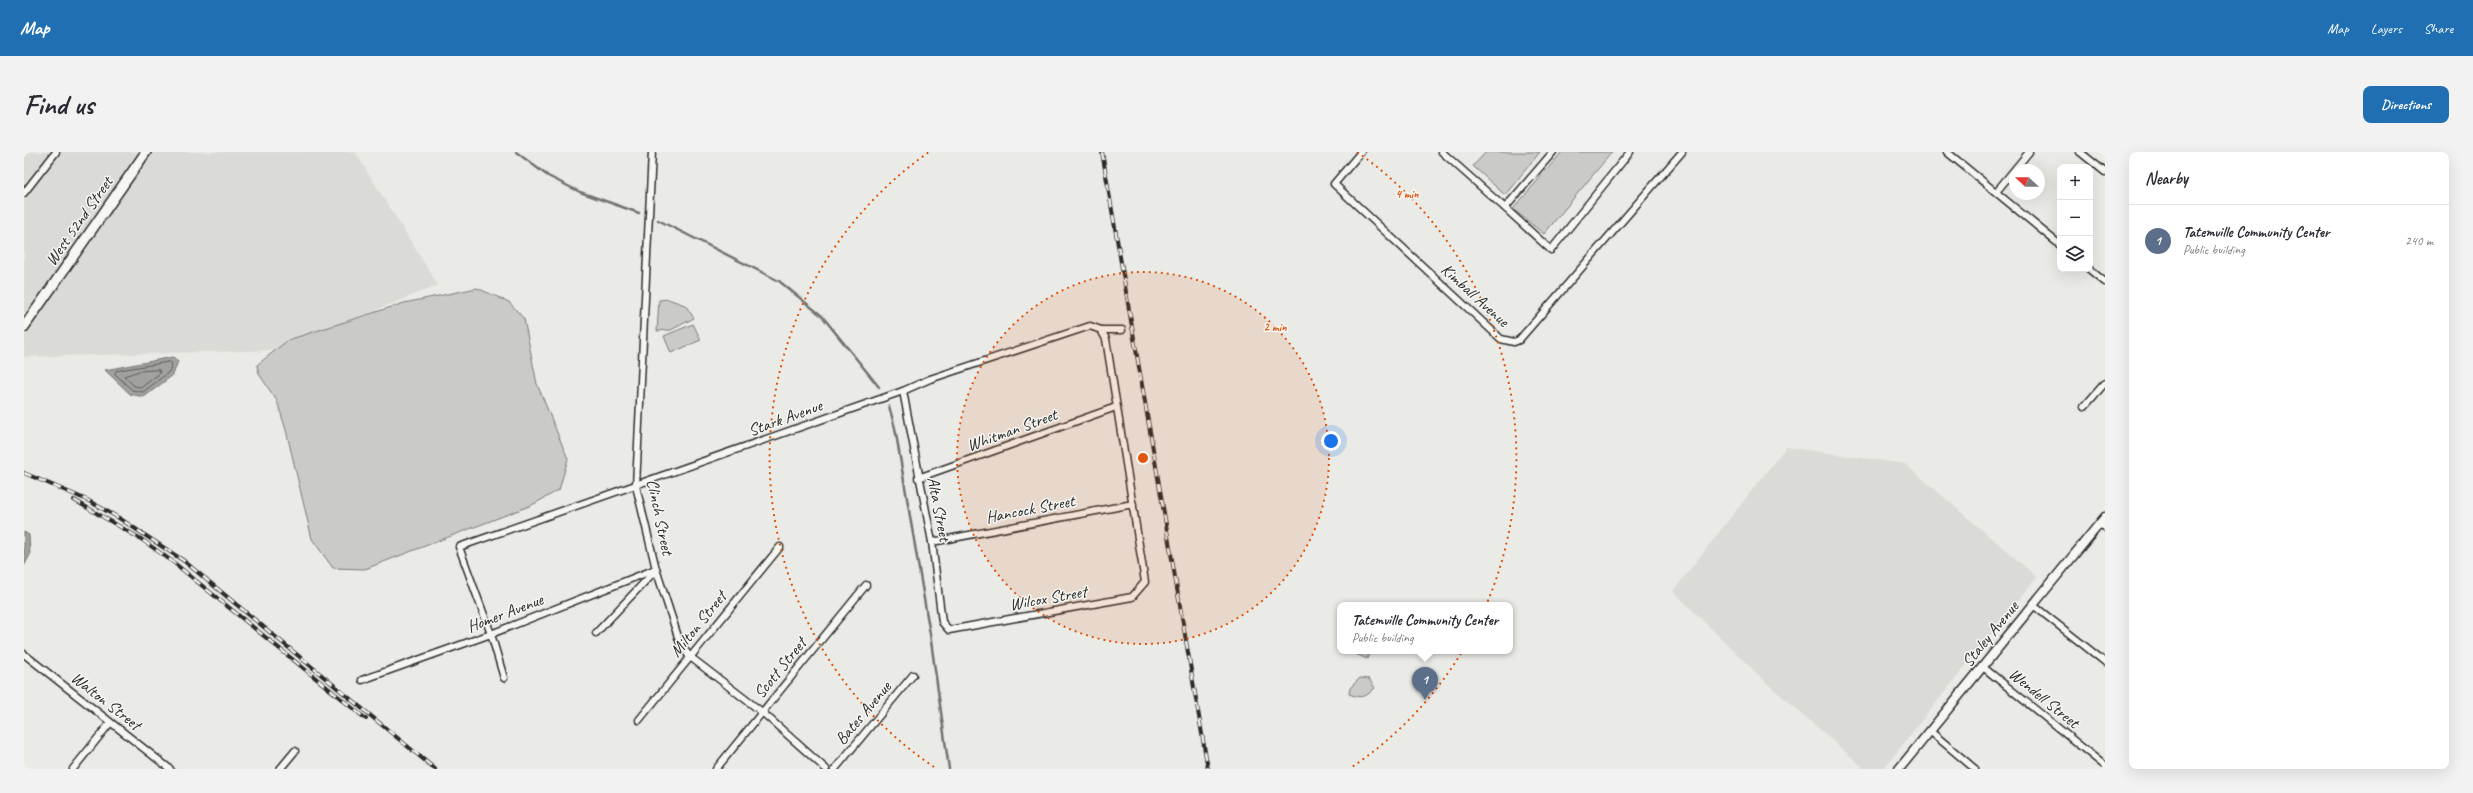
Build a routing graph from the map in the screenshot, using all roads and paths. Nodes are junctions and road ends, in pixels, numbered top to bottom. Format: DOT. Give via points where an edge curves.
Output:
graph roads {
  1 [pos="56,152"];
  2 [pos="146,152"];
  3 [pos="652,152"];
  4 [pos="1361,152"];
  5 [pos="1442,152"];
  6 [pos="1554,152"];
  7 [pos="1630,152"];
  8 [pos="1682,152"];
  9 [pos="1947,152"];
  10 [pos="2029,152"];
  11 [pos="2080,152"];
  12 [pos="2105,172"];
  13 [pos="1996,192"];
  14 [pos="24,193"];
  15 [pos="1505,208"];
  16 [pos="2057,243"];
  17 [pos="2093,272"];
  18 [pos="2105,282"];
  19 [pos="24,327"];
  20 [pos="1101,330"];
  21 [pos="1122,330"];
  22 [pos="2105,383"];
  23 [pos="903,391"];
  24 [pos="1116,407"];
  25 [pos="2084,407"];
  26 [pos="918,478"];
  27 [pos="636,486"];
  28 [pos="1133,504"];
  29 [pos="2103,523"];
  30 [pos="932,542"];
  31 [pos="780,547"];
  32 [pos="656,569"];
  33 [pos="866,585"];
  34 [pos="2033,604"];
  35 [pos="949,630"];
  36 [pos="596,633"];
  37 [pos="491,634"];
  38 [pos="24,654"];
  39 [pos="689,656"];
  40 [pos="2105,662"];
  41 [pos="1983,667"];
  42 [pos="913,674"];
  43 [pos="504,678"];
  44 [pos="362,680"];
  45 [pos="762,712"];
  46 [pos="639,720"];
  47 [pos="110,723"];
  48 [pos="1930,731"];
  49 [pos="295,751"];
  50 [pos="2105,766"];
  51 [pos="73,769"];
  52 [pos="170,769"];
  53 [pos="280,769"];
  54 [pos="716,769"];
  55 [pos="826,769"];
  56 [pos="835,769"];
  57 [pos="1899,769"];
  58 [pos="1975,769"];
  1 -- 14 [label="street"];
  2 -- 19 [label="main road, West 52nd Street"];
  3 -- 27 [label="street, Clinch Street"];
  4 -- 8 [label="street, Kimball Avenue" via="1334,184 1502,339 1514,342 1519,340"];
  5 -- 15 [label="street"];
  6 -- 15 [label="street"];
  7 -- 15 [label="street" via="1551,250"];
  9 -- 13 [label="street"];
  10 -- 13 [label="street"];
  11 -- 12 [label="street"];
  13 -- 16 [label="street"];
  17 -- 18 [label="street"];
  20 -- 21 [label="street, Stark Avenue"];
  20 -- 23 [label="street, Stark Avenue" via="1090,326 930,379"];
  20 -- 24 [label="street" via="1106,339"];
  22 -- 25 [label="street"];
  23 -- 26 [label="street, Alta Street"];
  23 -- 27 [label="street, Stark Avenue"];
  24 -- 26 [label="street, Whitman Street"];
  24 -- 28 [label="street"];
  26 -- 30 [label="street, Alta Street"];
  27 -- 32 [label="street, Clinch Street"];
  27 -- 37 [label="street, Stark Avenue" via="459,547"];
  28 -- 30 [label="street, Hancock Street"];
  28 -- 35 [label="street, Wilcox Street" via="1145,582 1132,597"];
  29 -- 34 [label="street, Staley Avenue"];
  30 -- 35 [label="street, Alta Street" via="942,622"];
  31 -- 39 [label="street, Milton Street"];
  32 -- 36 [label="street"];
  32 -- 37 [label="street, Homer Avenue"];
  32 -- 39 [label="street, Clinch Street" via="680,644"];
  33 -- 45 [label="street, Scott Street"];
  34 -- 40 [label="street"];
  34 -- 41 [label="street, Staley Avenue"];
  37 -- 43 [label="street"];
  37 -- 44 [label="street, Homer Avenue"];
  38 -- 47 [label="street, Walton Street"];
  39 -- 45 [label="street, Clinch Street"];
  39 -- 46 [label="street, Milton Street"];
  41 -- 48 [label="street, Staley Avenue"];
  41 -- 50 [label="street, Wendell Street"];
  42 -- 56 [label="street, Bates Avenue"];
  45 -- 54 [label="street, Scott Street"];
  45 -- 55 [label="street, Clinch Street"];
  47 -- 51 [label="street"];
  47 -- 52 [label="street, Walton Street"];
  48 -- 57 [label="street, Staley Avenue"];
  48 -- 58 [label="street"];
  49 -- 53 [label="street"];
}
